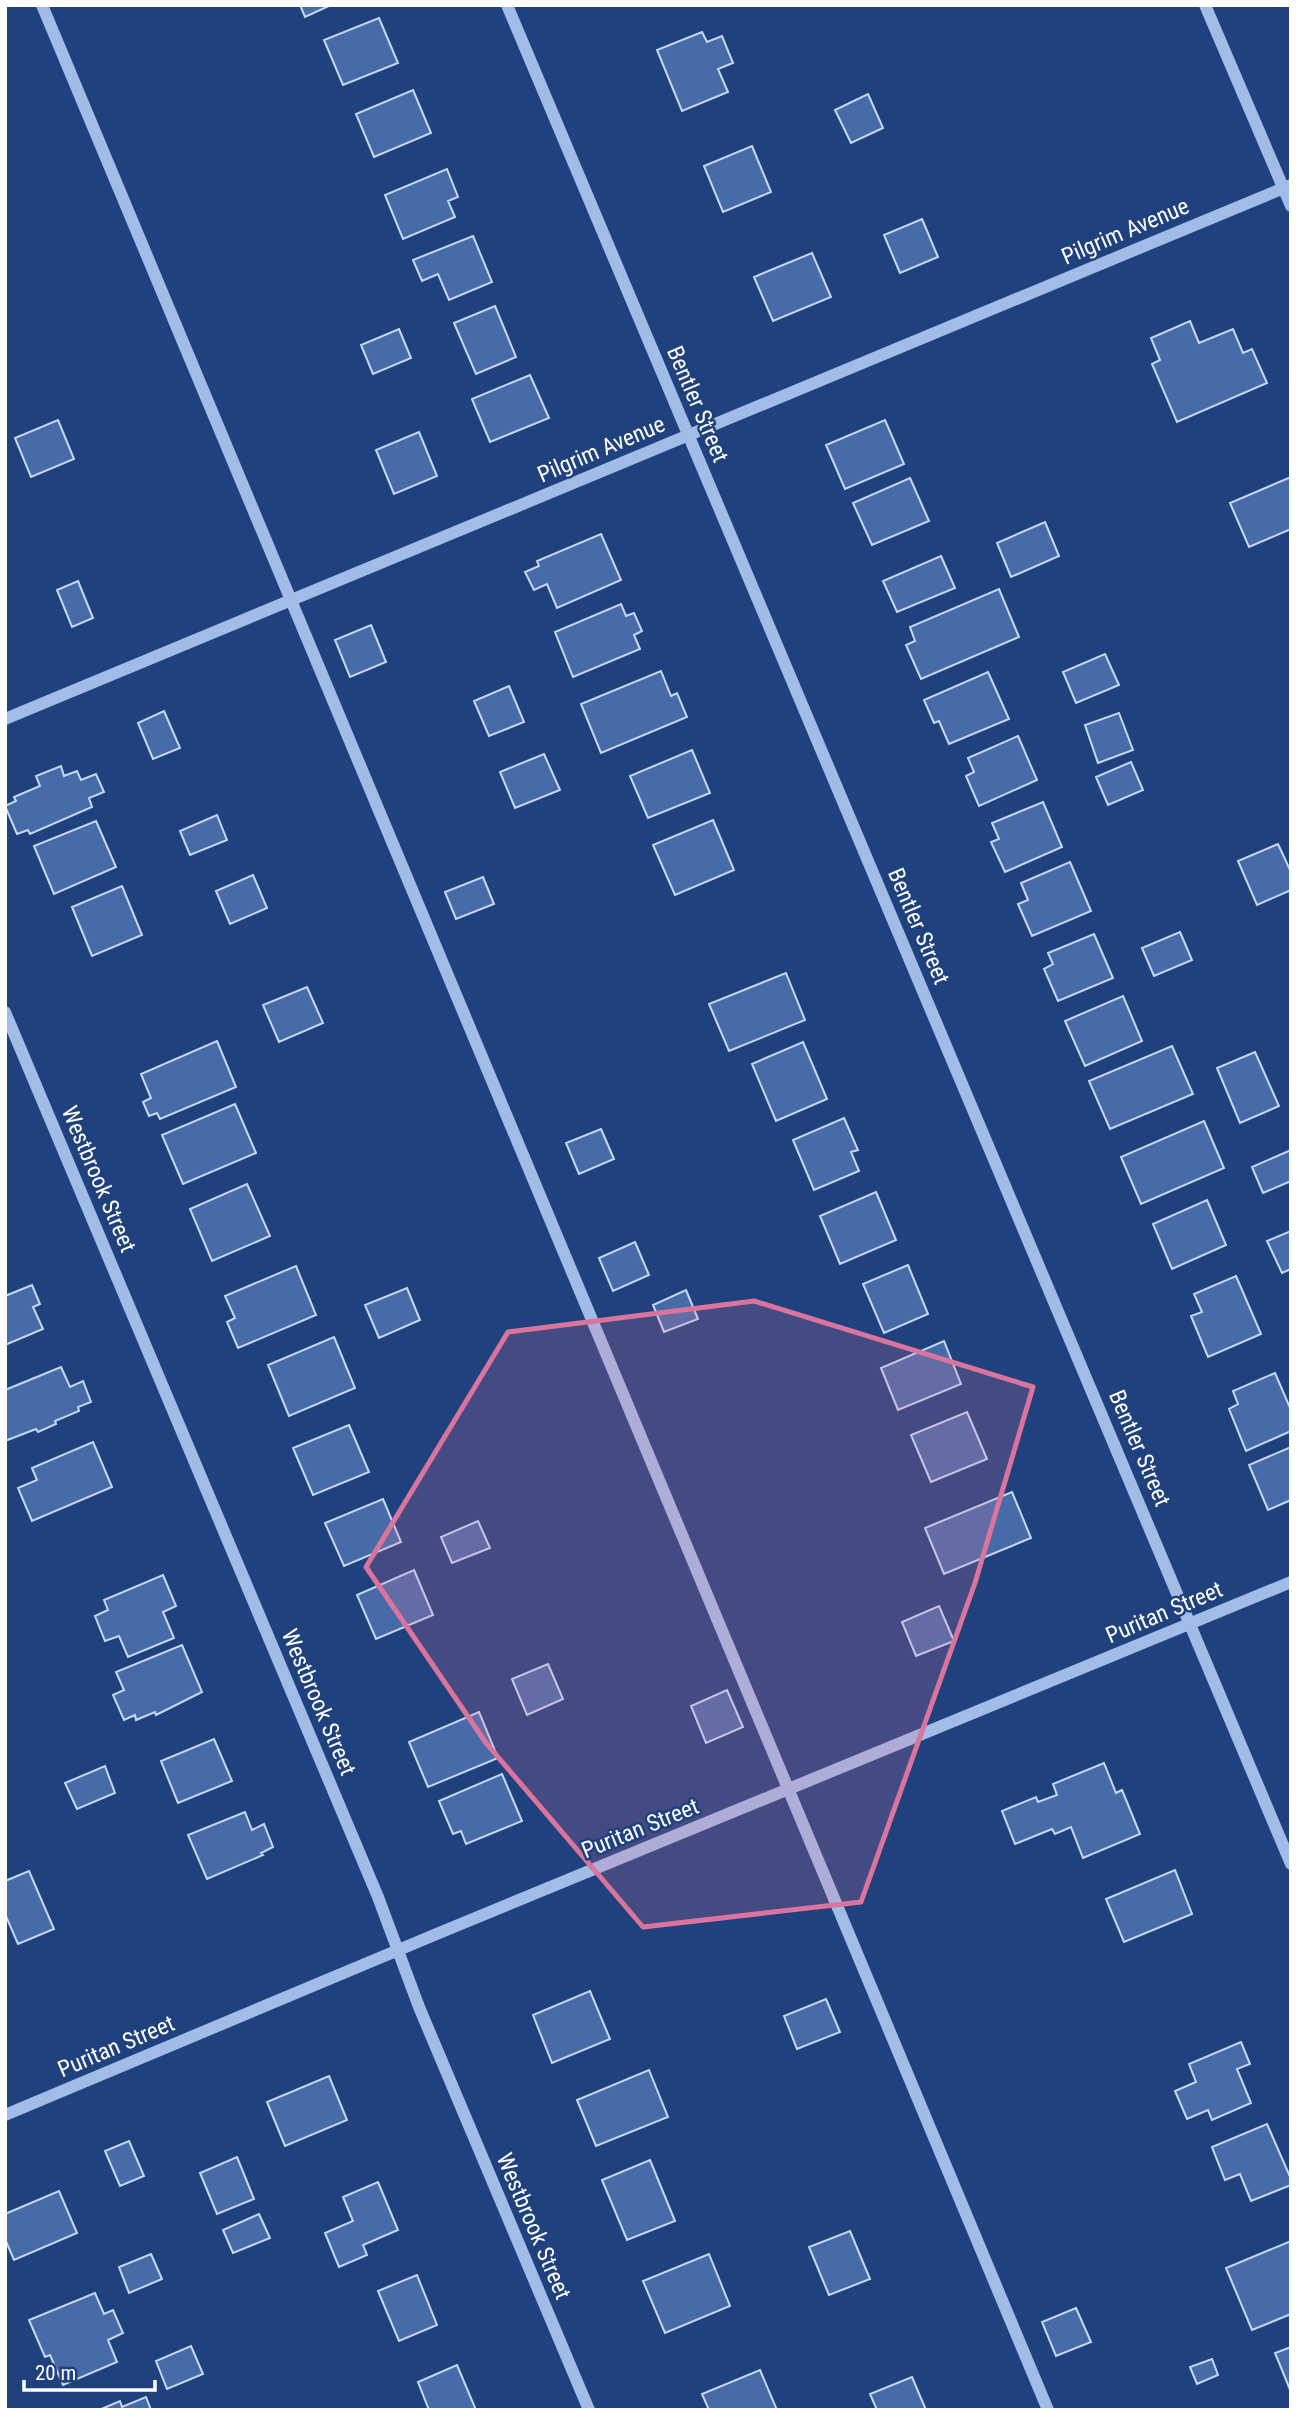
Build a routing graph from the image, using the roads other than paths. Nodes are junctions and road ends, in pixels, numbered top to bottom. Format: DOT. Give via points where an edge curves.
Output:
graph roads {
  1 [pos="42,5"];
  2 [pos="507,5"];
  3 [pos="1205,5"];
  4 [pos="1287,186"];
  5 [pos="1291,206"];
  6 [pos="690,435"];
  7 [pos="294,600"];
  8 [pos="5,719"];
  9 [pos="5,1012"];
  10 [pos="1291,1582"];
  11 [pos="1190,1624"];
  12 [pos="788,1790"];
  13 [pos="1291,1864"];
  14 [pos="400,1951"];
  15 [pos="5,2115"];
  16 [pos="589,2410"];
  17 [pos="1048,2410"];
  1 -- 7 [label="street"];
  2 -- 6 [label="street, Bentler Street"];
  3 -- 4 [label="street"];
  4 -- 5 [label="street"];
  4 -- 6 [label="street, Pilgrim Avenue"];
  6 -- 7 [label="street, Pilgrim Avenue"];
  6 -- 11 [label="street, Bentler Street"];
  7 -- 8 [label="street, Pilgrim Avenue"];
  7 -- 12 [label="street"];
  9 -- 14 [label="street, Westbrook Street"];
  10 -- 11 [label="street, Puritan Street"];
  11 -- 12 [label="street, Puritan Street"];
  11 -- 13 [label="street, Bentler Street"];
  12 -- 14 [label="street, Puritan Street"];
  12 -- 17 [label="street"];
  14 -- 15 [label="street, Puritan Street"];
  14 -- 16 [label="street, Westbrook Street" via="419,2007"];
}
